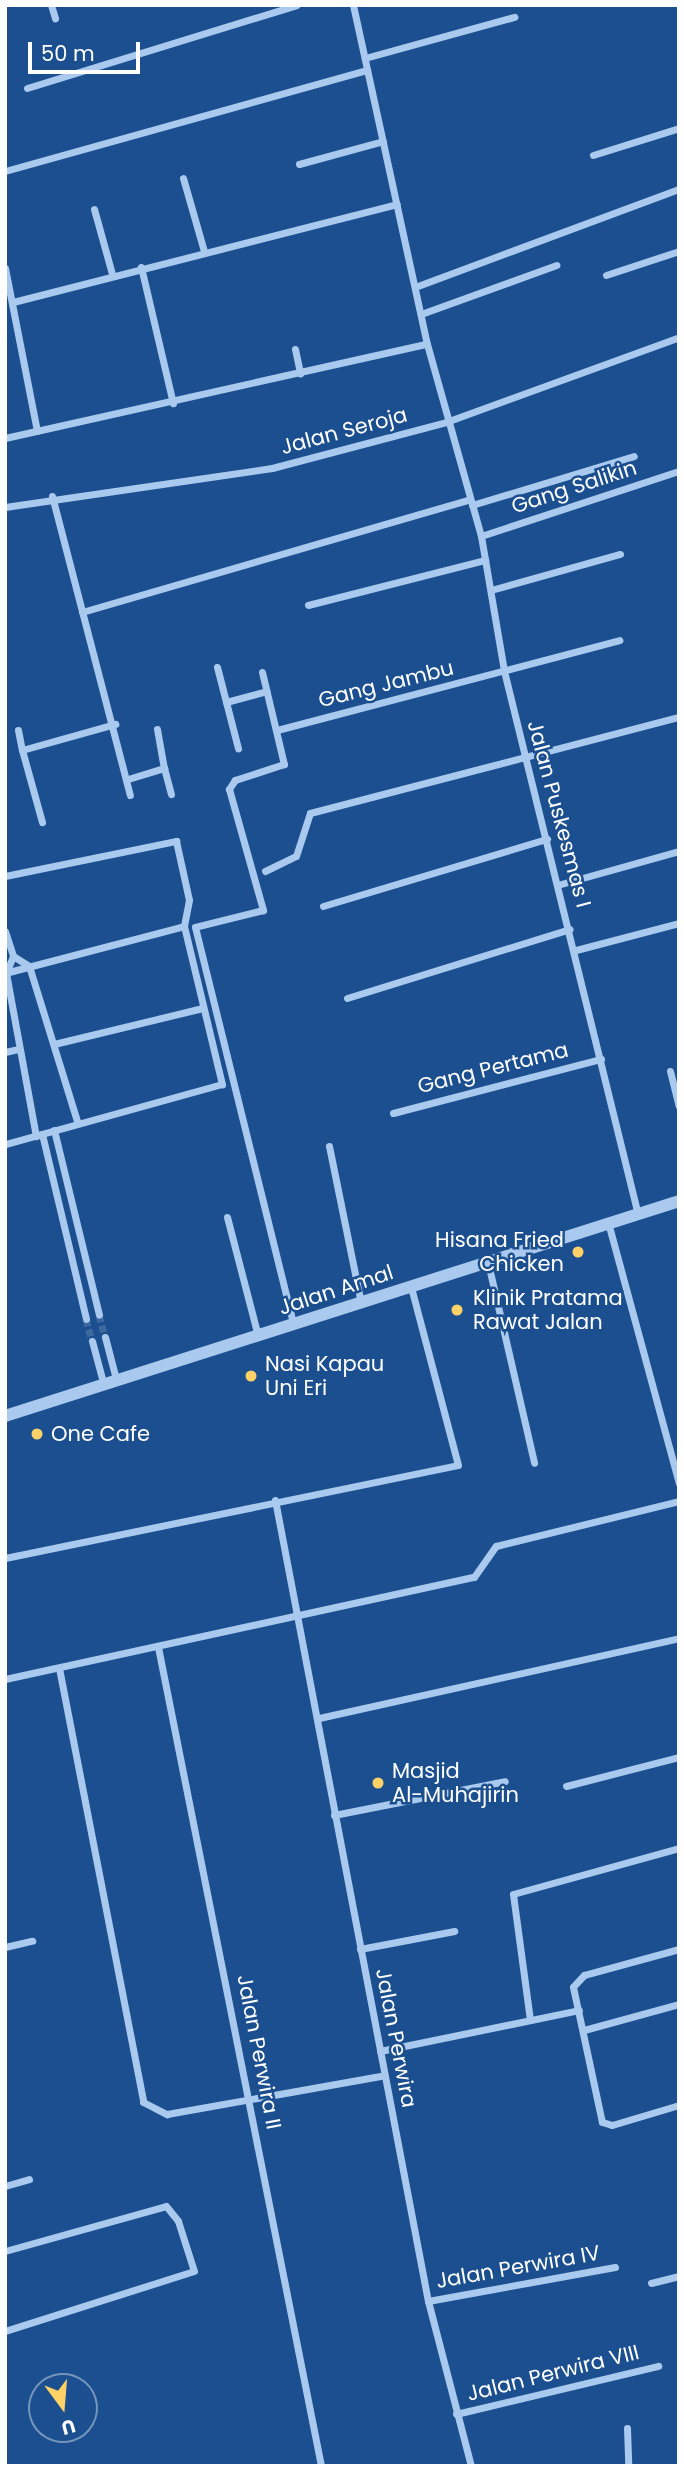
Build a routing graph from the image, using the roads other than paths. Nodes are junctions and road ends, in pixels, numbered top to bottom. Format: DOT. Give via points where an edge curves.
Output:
graph roads {
  1 [pos="51,5"];
  2 [pos="297,5"];
  3 [pos="353,5"];
  4 [pos="514,17"];
  5 [pos="55,18"];
  6 [pos="365,58"];
  7 [pos="367,70"];
  8 [pos="27,88"];
  9 [pos="679,128"];
  10 [pos="383,141"];
  11 [pos="593,155"];
  12 [pos="299,164"];
  13 [pos="5,172"];
  14 [pos="183,178"];
  15 [pos="679,190"];
  16 [pos="397,204"];
  17 [pos="94,209"];
  18 [pos="204,251"];
  19 [pos="679,251"];
  20 [pos="556,265"];
  21 [pos="141,267"];
  22 [pos="5,268"];
  23 [pos="112,274"];
  24 [pos="606,275"];
  25 [pos="415,287"];
  26 [pos="13,302"];
  27 [pos="421,314"];
  28 [pos="679,337"];
  29 [pos="427,344"];
  30 [pos="295,349"];
  31 [pos="300,373"];
  32 [pos="173,403"];
  33 [pos="446,422"];
  34 [pos="37,431"];
  35 [pos="5,438"];
  36 [pos="634,456"];
  37 [pos="679,471"];
  38 [pos="52,496"];
  39 [pos="471,502"];
  40 [pos="5,507"];
  41 [pos="481,536"];
  42 [pos="620,554"];
  43 [pos="485,560"];
  44 [pos="491,590"];
  45 [pos="308,605"];
  46 [pos="82,612"];
  47 [pos="619,640"];
  48 [pos="217,667"];
  49 [pos="262,671"];
  50 [pos="504,671"];
  51 [pos="267,691"];
  52 [pos="226,702"];
  53 [pos="679,717"];
  54 [pos="115,724"];
  55 [pos="157,729"];
  56 [pos="18,730"];
  57 [pos="277,730"];
  58 [pos="238,748"];
  59 [pos="22,750"];
  60 [pos="526,759"];
  61 [pos="164,768"];
  62 [pos="128,779"];
  63 [pos="171,794"];
  64 [pos="130,795"];
  65 [pos="41,822"];
  66 [pos="547,839"];
  67 [pos="679,851"];
  68 [pos="265,871"];
  69 [pos="5,876"];
  70 [pos="561,884"];
  71 [pos="323,906"];
  72 [pos="679,923"];
  73 [pos="184,926"];
  74 [pos="570,929"];
  75 [pos="5,931"];
  76 [pos="576,950"];
  77 [pos="12,956"];
  78 [pos="29,966"];
  79 [pos="5,973"];
  80 [pos="347,998"];
  81 [pos="203,1008"];
  82 [pos="54,1044"];
  83 [pos="18,1049"];
  84 [pos="5,1052"];
  85 [pos="601,1059"];
  86 [pos="670,1071"];
  87 [pos="679,1106"];
  88 [pos="393,1113"];
  89 [pos="78,1124"];
  90 [pos="54,1130"];
  91 [pos="39,1135"];
  92 [pos="5,1144"];
  93 [pos="329,1146"];
  94 [pos="679,1201"];
  95 [pos="638,1215"];
  96 [pos="227,1217"];
  97 [pos="609,1226"];
  98 [pos="488,1262"];
  99 [pos="411,1287"];
  100 [pos="361,1303"];
  101 [pos="99,1315"];
  102 [pos="86,1319"];
  103 [pos="293,1324"];
  104 [pos="258,1336"];
  105 [pos="105,1338"];
  106 [pos="92,1341"];
  107 [pos="110,1380"];
  108 [pos="5,1416"];
  109 [pos="534,1463"];
  110 [pos="679,1484"];
  111 [pos="275,1500"];
  112 [pos="679,1501"];
  113 [pos="5,1558"];
  114 [pos="301,1614"];
  115 [pos="679,1638"];
  116 [pos="158,1647"];
  117 [pos="59,1668"];
  118 [pos="5,1679"];
  119 [pos="319,1718"];
  120 [pos="679,1757"];
  121 [pos="505,1781"];
  122 [pos="566,1786"];
  123 [pos="334,1815"];
  124 [pos="679,1848"];
  125 [pos="454,1931"];
  126 [pos="32,1941"];
  127 [pos="5,1947"];
  128 [pos="360,1949"];
  129 [pos="679,1949"];
  130 [pos="679,2004"];
  131 [pos="579,2010"];
  132 [pos="530,2020"];
  133 [pos="584,2030"];
  134 [pos="380,2051"];
  135 [pos="386,2075"];
  136 [pos="251,2096"];
  137 [pos="679,2105"];
  138 [pos="29,2179"];
  139 [pos="5,2186"];
  140 [pos="5,2251"];
  141 [pos="615,2267"];
  142 [pos="679,2276"];
  143 [pos="652,2283"];
  144 [pos="428,2301"];
  145 [pos="5,2331"];
  146 [pos="658,2366"];
  147 [pos="456,2414"];
  148 [pos="627,2428"];
  149 [pos="321,2466"];
  150 [pos="471,2466"];
  151 [pos="628,2466"];
  1 -- 5 [label="street"];
  2 -- 8 [label="street"];
  3 -- 6 [label="street, Jalan Puskesmas I"];
  4 -- 6 [label="street"];
  6 -- 7 [label="street, Jalan Puskesmas I"];
  7 -- 10 [label="street, Jalan Puskesmas I"];
  7 -- 13 [label="street"];
  9 -- 11 [label="street"];
  10 -- 12 [label="street"];
  10 -- 16 [label="street, Jalan Puskesmas I"];
  14 -- 18 [label="street"];
  15 -- 25 [label="street"];
  16 -- 18 [label="street"];
  16 -- 25 [label="street, Jalan Puskesmas I"];
  17 -- 23 [label="street"];
  18 -- 21 [label="street"];
  19 -- 24 [label="street"];
  20 -- 27 [label="street"];
  21 -- 23 [label="street"];
  21 -- 32 [label="street"];
  22 -- 26 [label="street"];
  23 -- 26 [label="street"];
  25 -- 27 [label="street, Jalan Puskesmas I"];
  26 -- 34 [label="street"];
  27 -- 29 [label="street, Jalan Puskesmas I"];
  28 -- 33 [label="street, Jalan Seroja"];
  29 -- 31 [label="street"];
  29 -- 33 [label="street, Jalan Puskesmas I"];
  30 -- 31 [label="street"];
  31 -- 32 [label="street"];
  32 -- 34 [label="street"];
  33 -- 38 [label="street, Jalan Seroja" via="272,468"];
  33 -- 39 [label="street, Jalan Puskesmas I"];
  34 -- 35 [label="street"];
  36 -- 39 [label="street"];
  37 -- 41 [label="street, Gang Salikin"];
  38 -- 40 [label="street, Jalan Seroja"];
  38 -- 46 [label="street"];
  39 -- 41 [label="street, Jalan Puskesmas I"];
  39 -- 46 [label="street"];
  41 -- 43 [label="street, Jalan Puskesmas I"];
  42 -- 44 [label="street"];
  43 -- 44 [label="street, Jalan Puskesmas I"];
  43 -- 45 [label="street"];
  44 -- 50 [label="street, Jalan Puskesmas I"];
  46 -- 54 [label="street"];
  47 -- 50 [label="street, Gang Jambu"];
  48 -- 52 [label="street"];
  49 -- 51 [label="street"];
  50 -- 57 [label="street, Gang Jambu"];
  50 -- 60 [label="street, Jalan Puskesmas I"];
  51 -- 52 [label="street"];
  51 -- 57 [label="street"];
  52 -- 58 [label="street"];
  53 -- 60 [label="street"];
  54 -- 59 [label="street"];
  54 -- 62 [label="street"];
  55 -- 61 [label="street"];
  56 -- 59 [label="street"];
  57 -- 103 [label="street" via="282,767 235,780 229,789 263,910 195,928"];
  59 -- 65 [label="street"];
  60 -- 66 [label="street, Jalan Puskesmas I"];
  60 -- 68 [label="street" via="310,813 296,856"];
  61 -- 62 [label="street"];
  61 -- 63 [label="street"];
  62 -- 64 [label="street"];
  66 -- 70 [label="street, Jalan Puskesmas I"];
  66 -- 71 [label="street"];
  67 -- 70 [label="street"];
  69 -- 73 [label="street" via="171,838 178,843 189,900"];
  70 -- 74 [label="street, Jalan Puskesmas I"];
  72 -- 76 [label="street"];
  73 -- 78 [label="street"];
  73 -- 81 [label="street"];
  74 -- 76 [label="street, Jalan Puskesmas I"];
  74 -- 80 [label="street"];
  75 -- 77 [label="street"];
  76 -- 85 [label="street, Jalan Puskesmas I"];
  77 -- 78 [label="street"];
  77 -- 79 [label="street"];
  78 -- 79 [label="street"];
  78 -- 82 [label="street"];
  79 -- 83 [label="street"];
  81 -- 82 [label="street"];
  81 -- 89 [label="street" via="222,1087"];
  82 -- 89 [label="street"];
  83 -- 84 [label="street"];
  83 -- 91 [label="street"];
  85 -- 88 [label="street, Gang Pertama"];
  85 -- 95 [label="street, Jalan Puskesmas I"];
  86 -- 87 [label="street"];
  89 -- 90 [label="street"];
  90 -- 91 [label="street"];
  90 -- 101 [label="street"];
  91 -- 92 [label="street"];
  91 -- 102 [label="street"];
  93 -- 100 [label="street"];
  94 -- 95 [label="street, Jalan Amal"];
  95 -- 97 [label="street, Jalan Amal"];
  96 -- 104 [label="street"];
  97 -- 98 [label="street, Jalan Amal"];
  97 -- 110 [label="street"];
  98 -- 99 [label="street, Jalan Amal"];
  98 -- 109 [label="street"];
  99 -- 100 [label="street, Jalan Amal"];
  99 -- 111 [label="street" via="460,1464"];
  100 -- 103 [label="street, Jalan Amal"];
  103 -- 104 [label="street, Jalan Amal"];
  104 -- 107 [label="street, Jalan Amal"];
  105 -- 107 [label="street"];
  106 -- 107 [label="street"];
  107 -- 108 [label="street, Jalan Amal"];
  111 -- 113 [label="street"];
  111 -- 114 [label="street, Jalan Perwira"];
  112 -- 114 [label="street" via="496,1546 474,1577"];
  114 -- 116 [label="street"];
  114 -- 119 [label="street, Jalan Perwira"];
  115 -- 119 [label="street"];
  116 -- 117 [label="street"];
  116 -- 136 [label="street, Jalan Perwira II"];
  117 -- 118 [label="street"];
  117 -- 136 [label="street" via="143,2102 167,2113"];
  119 -- 123 [label="street, Jalan Perwira"];
  120 -- 122 [label="street"];
  121 -- 123 [label="street"];
  123 -- 128 [label="street, Jalan Perwira"];
  124 -- 132 [label="street" via="513,1894"];
  125 -- 128 [label="street"];
  126 -- 127 [label="street"];
  128 -- 134 [label="street, Jalan Perwira"];
  129 -- 131 [label="street" via="579,1978 573,1987"];
  130 -- 133 [label="street"];
  131 -- 132 [label="street"];
  131 -- 133 [label="street"];
  132 -- 134 [label="street"];
  133 -- 137 [label="street" via="602,2122 612,2125"];
  134 -- 135 [label="street, Jalan Perwira"];
  135 -- 136 [label="street"];
  135 -- 144 [label="street, Jalan Perwira"];
  136 -- 149 [label="street, Jalan Perwira II"];
  138 -- 139 [label="street"];
  140 -- 145 [label="street" via="166,2206 178,2221 194,2273"];
  141 -- 144 [label="street, Jalan Perwira IV"];
  142 -- 143 [label="street"];
  144 -- 147 [label="street, Jalan Perwira"];
  146 -- 147 [label="street, Jalan Perwira VIII"];
  147 -- 150 [label="street, Jalan Perwira"];
  148 -- 151 [label="street"];
}
